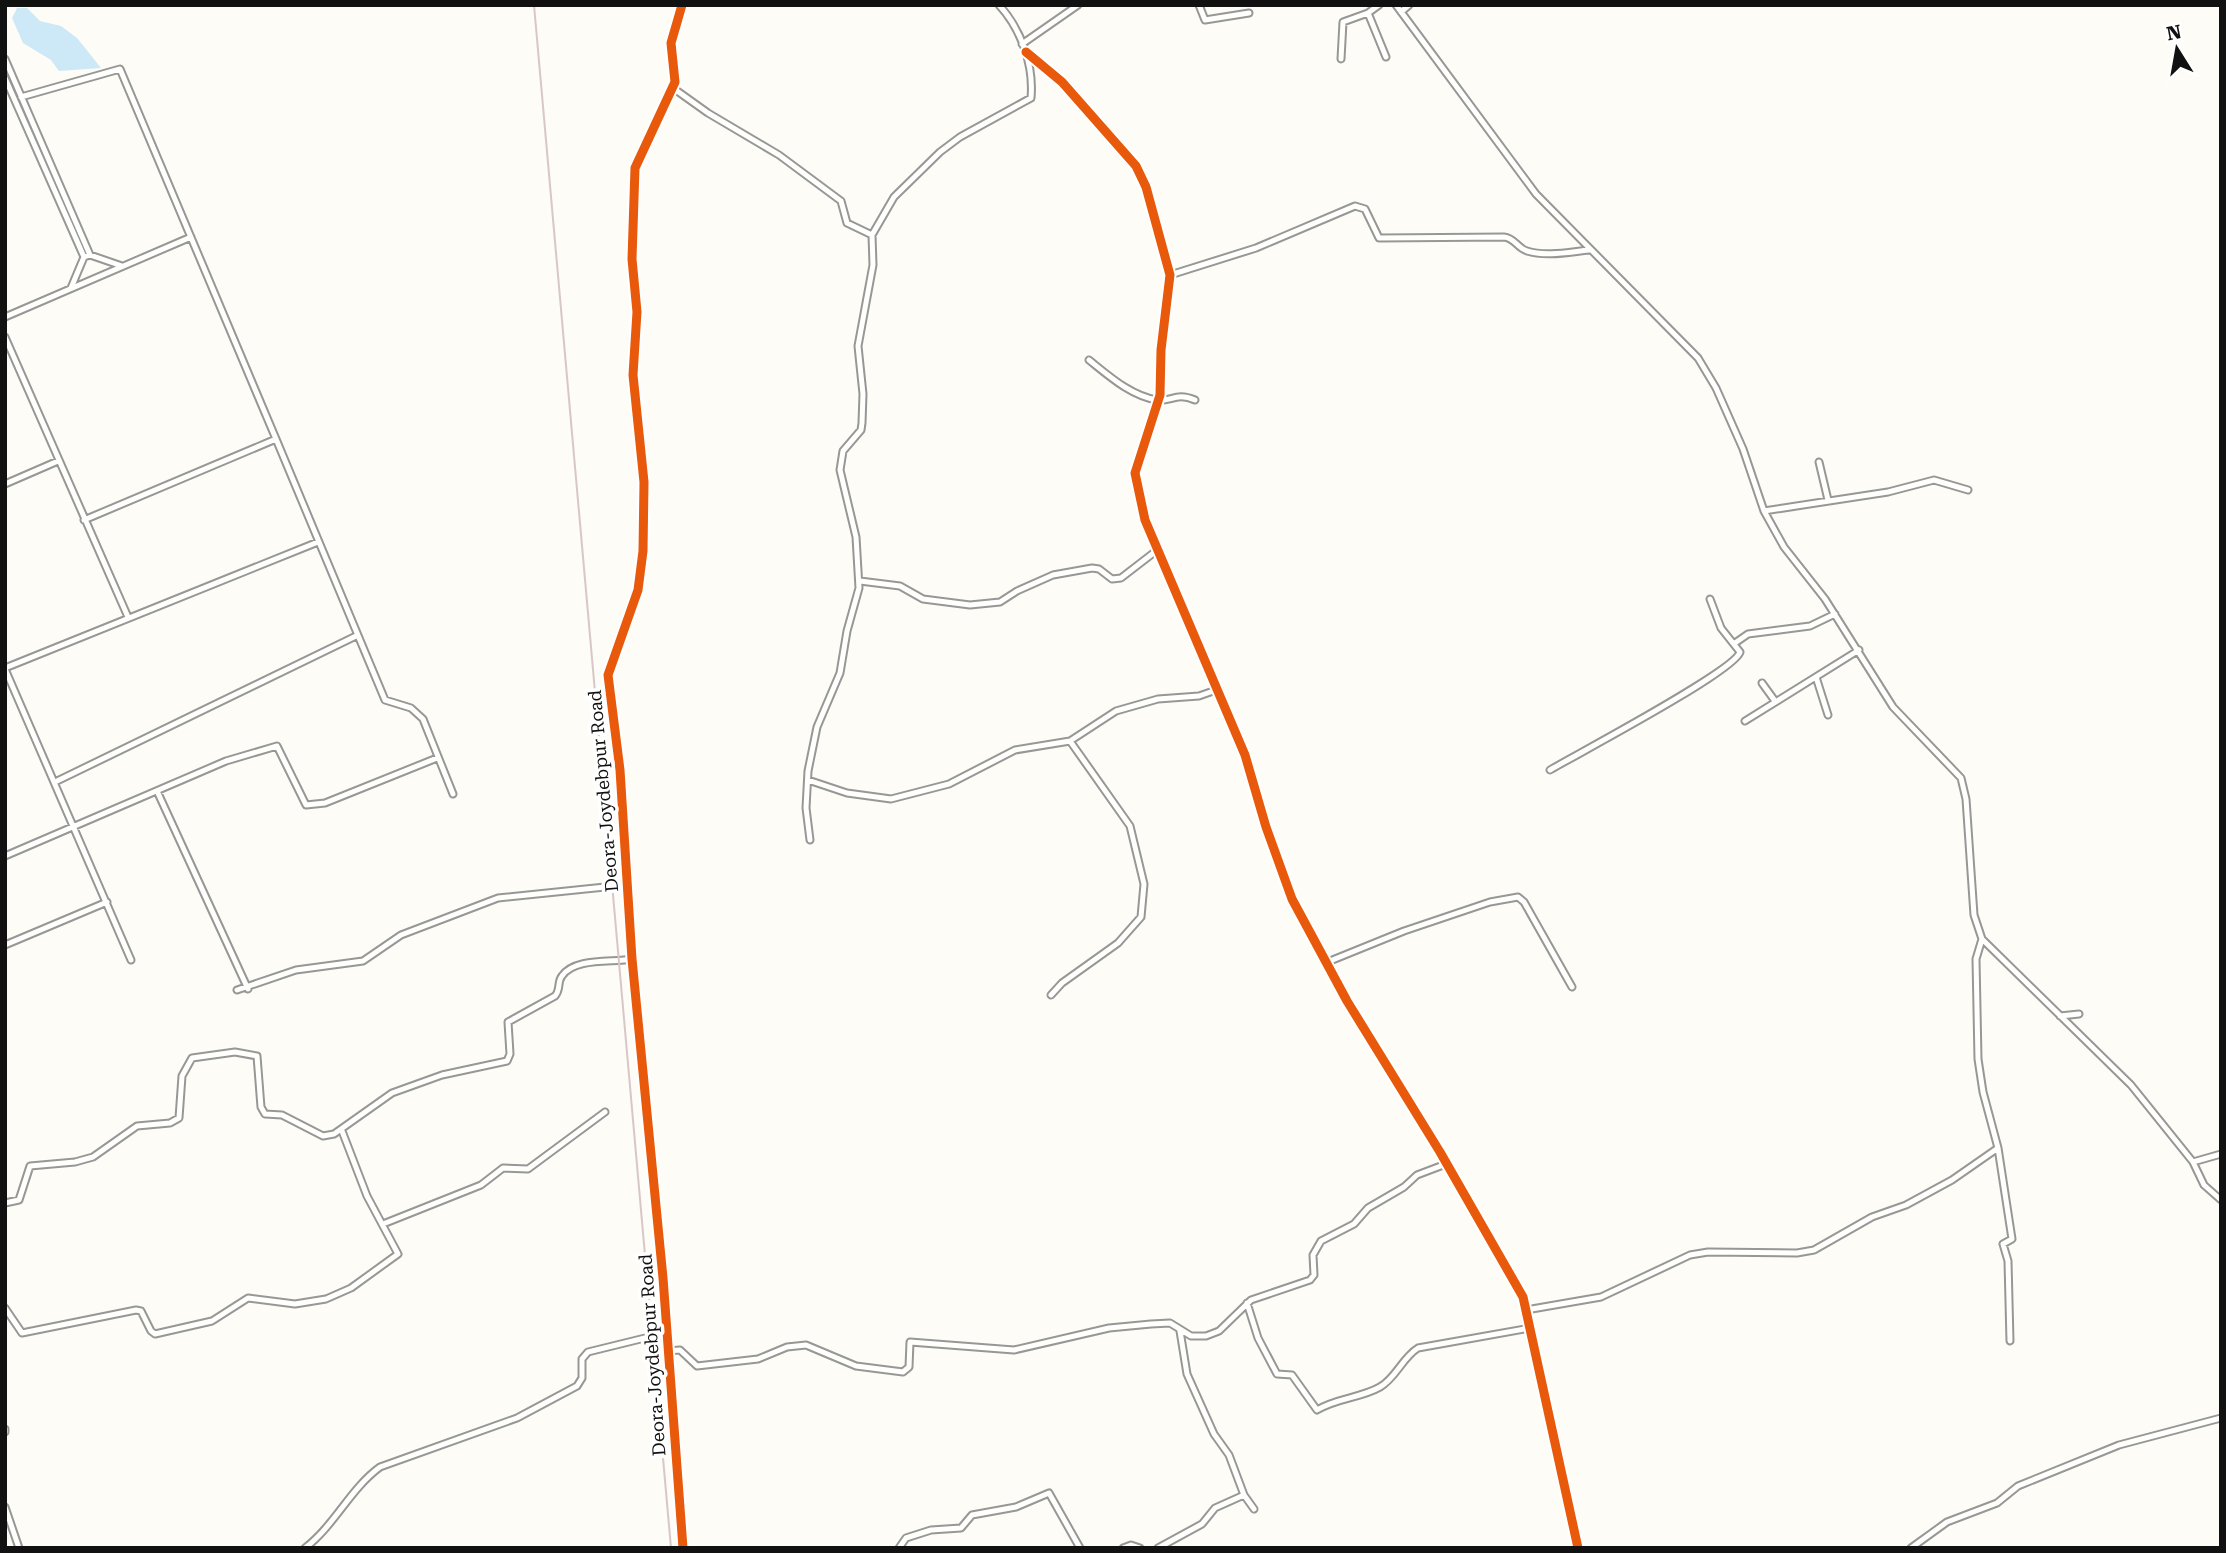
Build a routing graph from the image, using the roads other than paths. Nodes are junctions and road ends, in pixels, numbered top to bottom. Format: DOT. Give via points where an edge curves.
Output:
graph roads {
  1 [pos="682,5"];
  2 [pos="999,5"];
  3 [pos="1078,5"];
  4 [pos="1199,5"];
  5 [pos="1379,5"];
  6 [pos="1396,5"];
  7 [pos="1409,5"];
  8 [pos="1401,12"];
  9 [pos="1249,13"];
  10 [pos="1368,13"];
  11 [pos="1021,44"];
  12 [pos="1026,52"];
  13 [pos="1386,57"];
  14 [pos="5,59"];
  15 [pos="1341,60"];
  16 [pos="5,78"];
  17 [pos="673,88"];
  18 [pos="21,97"];
  19 [pos="872,235"];
  20 [pos="191,237"];
  21 [pos="1589,250"];
  22 [pos="87,256"];
  23 [pos="122,267"];
  24 [pos="1170,275"];
  25 [pos="71,288"];
  26 [pos="5,317"];
  27 [pos="5,337"];
  28 [pos="1089,360"];
  29 [pos="1195,400"];
  30 [pos="1158,401"];
  31 [pos="276,439"];
  32 [pos="58,461"];
  33 [pos="1819,462"];
  34 [pos="5,484"];
  35 [pos="1968,490"];
  36 [pos="1828,500"];
  37 [pos="1764,511"];
  38 [pos="84,520"];
  39 [pos="318,542"];
  40 [pos="1156,551"];
  41 [pos="860,581"];
  42 [pos="1710,599"];
  43 [pos="1835,614"];
  44 [pos="128,617"];
  45 [pos="356,636"];
  46 [pos="1735,643"];
  47 [pos="1859,650"];
  48 [pos="5,668"];
  49 [pos="1816,677"];
  50 [pos="1762,683"];
  51 [pos="1219,689"];
  52 [pos="1775,701"];
  53 [pos="1829,715"];
  54 [pos="1745,721"];
  55 [pos="1070,741"];
  56 [pos="437,758"];
  57 [pos="1549,770"];
  58 [pos="808,780"];
  59 [pos="55,782"];
  60 [pos="157,791"];
  61 [pos="453,794"];
  62 [pos="74,825"];
  63 [pos="810,840"];
  64 [pos="5,856"];
  65 [pos="605,887"];
  66 [pos="107,902"];
  67 [pos="1982,939"];
  68 [pos="5,945"];
  69 [pos="632,959"];
  70 [pos="131,960"];
  71 [pos="1325,963"];
  72 [pos="1572,987"];
  73 [pos="248,989"];
  74 [pos="237,990"];
  75 [pos="1051,995"];
  76 [pos="2080,1014"];
  77 [pos="2060,1016"];
  78 [pos="605,1112"];
  79 [pos="342,1131"];
  80 [pos="1998,1148"];
  81 [pos="2221,1154"];
  82 [pos="2193,1162"];
  83 [pos="1446,1164"];
  84 [pos="2221,1200"];
  85 [pos="5,1203"];
  86 [pos="383,1224"];
  87 [pos="1247,1303"];
  88 [pos="5,1308"];
  89 [pos="1526,1310"];
  90 [pos="1530,1328"];
  91 [pos="1180,1331"];
  92 [pos="667,1337"];
  93 [pos="2010,1341"];
  94 [pos="667,1351"];
  95 [pos="2221,1418"];
  96 [pos="1244,1495"];
  97 [pos="5,1507"];
  98 [pos="1254,1509"];
  99 [pos="19,1548"];
  100 [pos="305,1548"];
  101 [pos="683,1548"];
  102 [pos="899,1548"];
  103 [pos="1080,1548"];
  104 [pos="1123,1548"];
  105 [pos="1140,1548"];
  106 [pos="1158,1548"];
  107 [pos="1578,1548"];
  108 [pos="1911,1548"];
  1 -- 17 [label="street, Deora-Joydebpur Road" via="671,43 676,70"];
  2 -- 11 [label="street" via="1017,26"];
  3 -- 11 [label="street"];
  4 -- 9 [label="street" via="1205,20"];
  5 -- 10 [label="street"];
  6 -- 8 [label="street"];
  7 -- 8 [label="street"];
  8 -- 21 [label="street" via="1536,194"];
  10 -- 13 [label="street"];
  10 -- 15 [label="street" via="1343,22"];
  11 -- 12 [label="street"];
  12 -- 19 [label="street" via="1031,98 940,152 894,197"];
  12 -- 24 [label="street" via="1062,82 1141,174"];
  14 -- 18 [label="street"];
  16 -- 22 [label="street"];
  17 -- 19 [label="street" via="779,155 841,201 847,223"];
  17 -- 69 [label="street, Deora-Joydebpur Road" via="635,168 633,375 644,482 643,551 638,590 608,675 620,770"];
  18 -- 20 [label="street" via="120,69"];
  18 -- 22 [label="street"];
  19 -- 41 [label="street" via="873,265 858,345 862,423 843,451 840,470 856,537"];
  20 -- 23 [label="street"];
  20 -- 31 [label="street"];
  21 -- 24 [label="street" via="1528,252 1504,237 1379,238 1365,209 1355,206 1256,248"];
  21 -- 37 [label="street" via="1698,358 1743,449"];
  22 -- 23 [label="street"];
  22 -- 25 [label="street"];
  23 -- 25 [label="street"];
  24 -- 30 [label="street"];
  25 -- 26 [label="street"];
  27 -- 32 [label="street"];
  28 -- 30 [label="street" via="1127,389"];
  29 -- 30 [label="street" via="1174,396"];
  30 -- 40 [label="street" via="1135,473 1138,498"];
  31 -- 38 [label="street"];
  31 -- 39 [label="street"];
  32 -- 34 [label="street"];
  32 -- 38 [label="street"];
  33 -- 36 [label="street"];
  35 -- 36 [label="street" via="1934,480"];
  36 -- 37 [label="street"];
  37 -- 43 [label="street" via="1784,547"];
  38 -- 44 [label="street"];
  39 -- 44 [label="street"];
  39 -- 45 [label="street"];
  40 -- 41 [label="street" via="1121,578 1112,579 1092,568 1053,575 1000,602 970,605 923,599 901,586"];
  40 -- 51 [label="street"];
  41 -- 58 [label="street" via="840,673 817,727"];
  42 -- 46 [label="street" via="1721,628"];
  43 -- 46 [label="street" via="1810,626 1748,634"];
  43 -- 47 [label="street"];
  44 -- 48 [label="street"];
  45 -- 56 [label="street" via="385,700 411,708 423,719"];
  45 -- 59 [label="street"];
  46 -- 57 [label="street" via="1740,652 1733,663"];
  47 -- 49 [label="street"];
  47 -- 67 [label="street" via="1893,707 1961,778 1974,915"];
  48 -- 59 [label="street"];
  49 -- 52 [label="street"];
  49 -- 53 [label="street"];
  50 -- 52 [label="street"];
  51 -- 55 [label="street" via="1116,711"];
  51 -- 71 [label="street" via="1245,755 1276,858"];
  52 -- 54 [label="street"];
  55 -- 58 [label="street" via="1015,750 948,784 891,799 847,793"];
  55 -- 75 [label="street" via="1130,826 1144,884 1141,917 1118,943"];
  56 -- 60 [label="street" via="315,804 303,802 277,746 226,761"];
  56 -- 61 [label="street"];
  58 -- 63 [label="street"];
  59 -- 62 [label="street"];
  60 -- 62 [label="street"];
  60 -- 73 [label="street"];
  62 -- 64 [label="street"];
  62 -- 66 [label="street"];
  65 -- 73 [label="street" via="498,898 401,935 363,961 296,970"];
  66 -- 68 [label="street"];
  66 -- 70 [label="street"];
  67 -- 77 [label="street"];
  67 -- 80 [label="street" via="1976,959 1979,1059"];
  69 -- 79 [label="street" via="568,970 555,996 508,1022 507,1061 442,1075 392,1093"];
  69 -- 92 [label="street, Deora-Joydebpur Road"];
  71 -- 72 [label="street" via="1404,931 1518,897"];
  71 -- 83 [label="street"];
  73 -- 74 [label="street"];
  76 -- 77 [label="street"];
  77 -- 82 [label="street" via="2131,1085"];
  78 -- 86 [label="street" via="528,1168 503,1168 481,1185"];
  79 -- 85 [label="street" via="323,1136 282,1115 265,1114 257,1056 235,1052 195,1057 182,1076 179,1118 137,1126 93,1157 30,1166 19,1200"];
  79 -- 86 [label="street"];
  80 -- 89 [label="street" via="1952,1180 1814,1250 1690,1255 1601,1297"];
  80 -- 93 [label="street" via="2012,1239 2003,1244 2008,1261"];
  81 -- 82 [label="street"];
  82 -- 84 [label="street" via="2204,1185"];
  83 -- 87 [label="street" via="1417,1175 1368,1208 1354,1224 1321,1241 1313,1255 1310,1280"];
  83 -- 89 [label="street" via="1511,1273"];
  86 -- 88 [label="street" via="398,1254 392,1261 351,1288 306,1304 248,1298 212,1321 155,1334 136,1310 22,1333"];
  87 -- 90 [label="street" via="1277,1374 1292,1375 1317,1410 1378,1389 1418,1349"];
  87 -- 91 [label="street" via="1219,1331 1191,1336"];
  89 -- 90 [label="street"];
  90 -- 107 [label="street"];
  91 -- 94 [label="street" via="1170,1323 1150,1324 1014,1350 910,1342 909,1367 903,1372 856,1366 806,1345 758,1359 697,1366 680,1350"];
  91 -- 96 [label="street" via="1186,1374 1229,1455"];
  92 -- 94 [label="street, Deora-Joydebpur Road"];
  92 -- 100 [label="street" via="653,1336 588,1352 582,1359 577,1386 517,1418 380,1467 325,1532"];
  94 -- 101 [label="street, Deora-Joydebpur Road"];
  95 -- 108 [label="street" via="2119,1445 2018,1486 1997,1503 1947,1522"];
  96 -- 98 [label="street"];
  96 -- 106 [label="street" via="1218,1506 1202,1524"];
  97 -- 99 [label="street"];
  102 -- 103 [label="street" via="906,1538 961,1528 972,1515 1016,1507 1049,1493"];
  104 -- 105 [label="street"];
}
